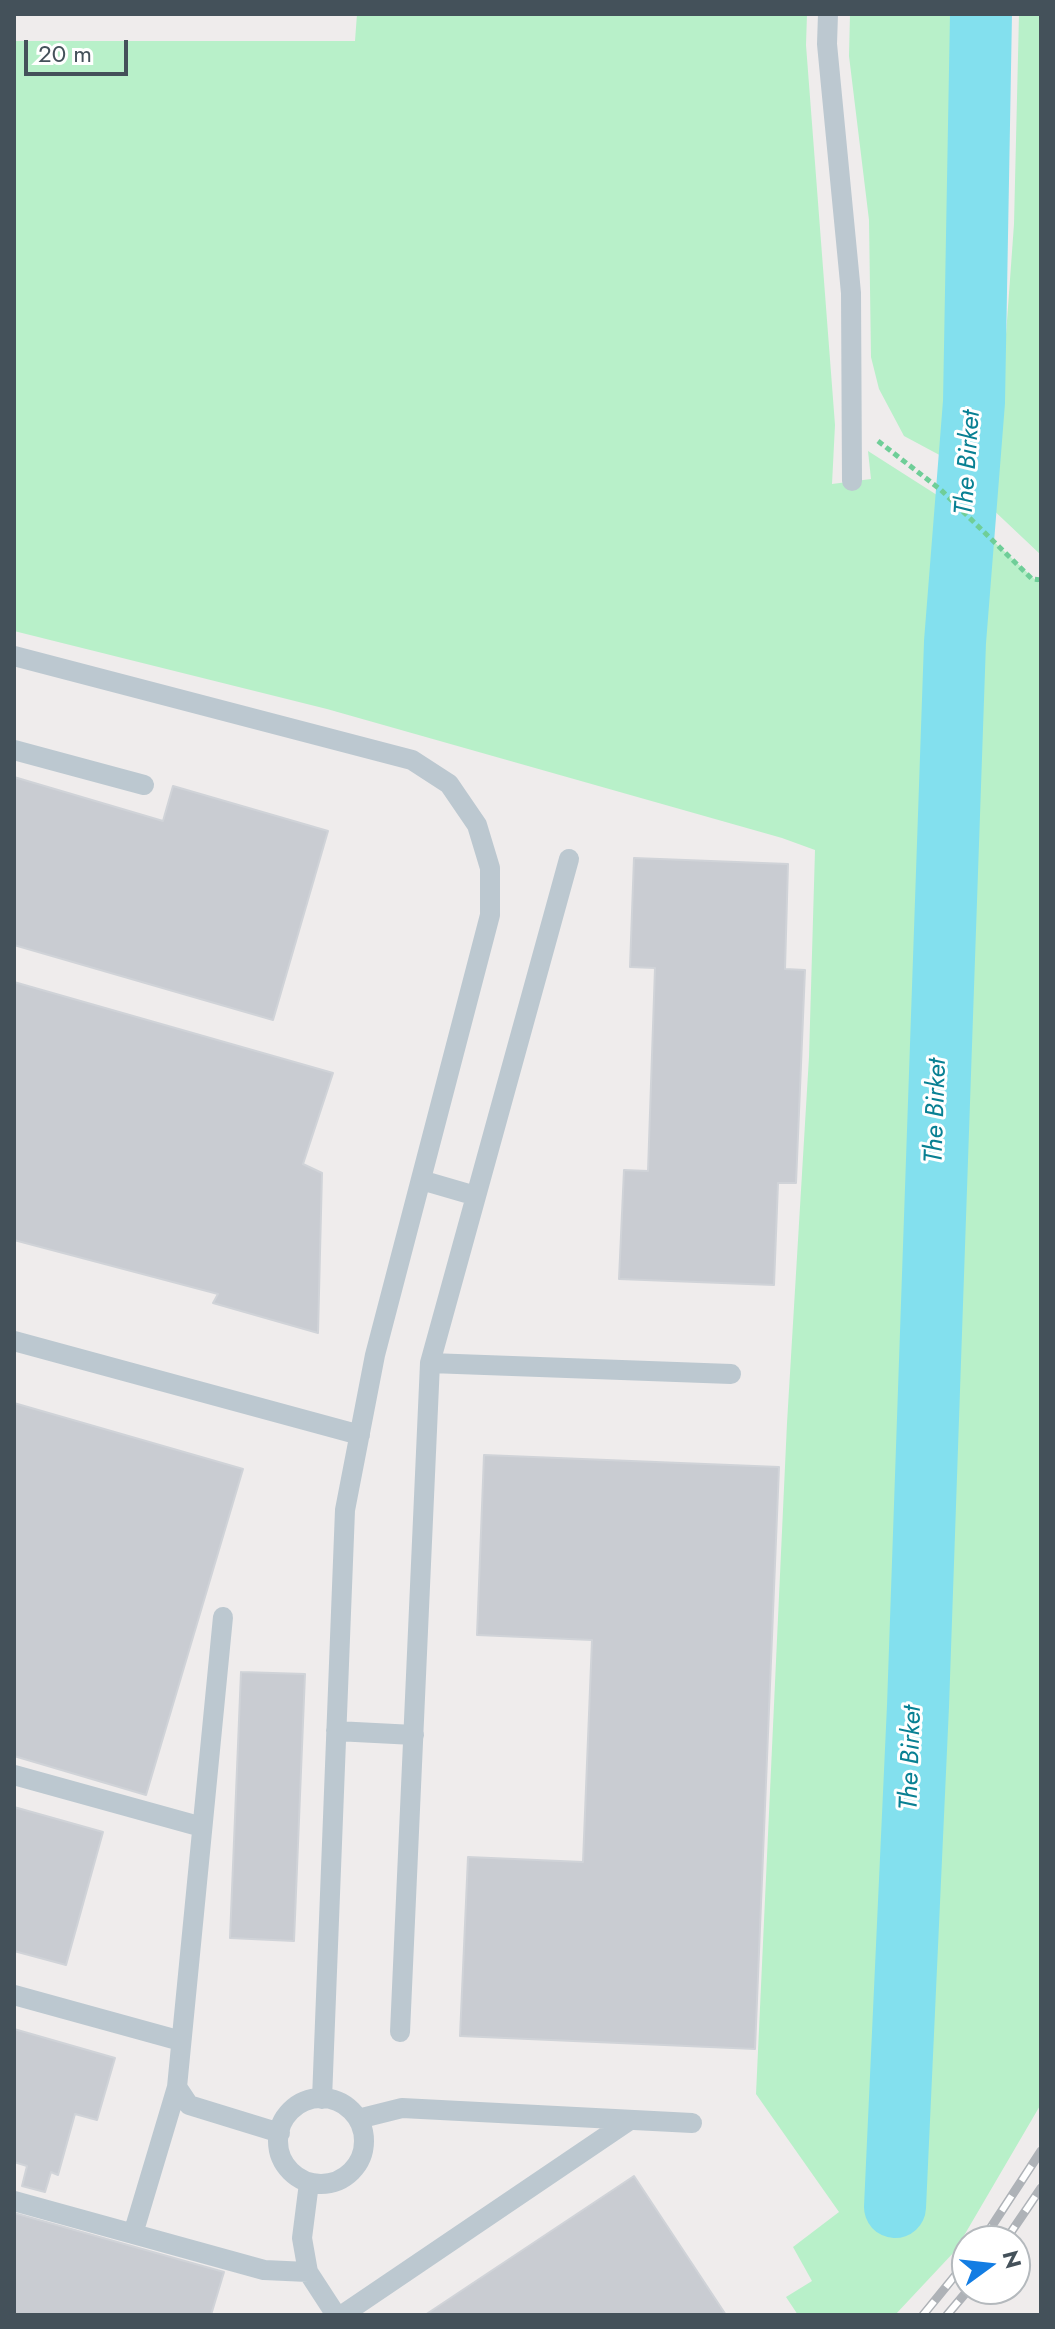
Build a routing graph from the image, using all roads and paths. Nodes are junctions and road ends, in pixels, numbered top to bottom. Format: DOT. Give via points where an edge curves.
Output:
graph roads {
  1 [pos="828,14"];
  2 [pos="851,421"];
  3 [pos="852,481"];
  4 [pos="1041,580"];
  5 [pos="14,656"];
  6 [pos="14,750"];
  7 [pos="144,785"];
  8 [pos="569,859"];
  9 [pos="421,1180"];
  10 [pos="476,1196"];
  11 [pos="14,1341"];
  12 [pos="430,1363"];
  13 [pos="731,1374"];
  14 [pos="360,1435"];
  15 [pos="223,1617"];
  16 [pos="336,1731"];
  17 [pos="414,1735"];
  18 [pos="14,1775"];
  19 [pos="202,1827"];
  20 [pos="14,1995"];
  21 [pos="400,2032"];
  22 [pos="181,2041"];
  23 [pos="177,2087"];
  24 [pos="322,2099"];
  25 [pos="358,2119"];
  26 [pos="630,2120"];
  27 [pos="692,2123"];
  28 [pos="280,2133"];
  29 [pos="309,2183"];
  30 [pos="14,2201"];
  31 [pos="133,2234"];
  32 [pos="308,2272"];
  33 [pos="336,2315"];
  34 [pos="342,2315"];
  1 -- 2 [label="lane" via="851,293"];
  2 -- 3 [label="lane"];
  2 -- 4 [label="path" via="941,490 1032,579"];
  5 -- 9 [label="lane" via="412,760 449,784 477,825 490,868 490,915"];
  6 -- 7 [label="lane"];
  8 -- 10 [label="lane"];
  9 -- 10 [label="lane"];
  9 -- 14 [label="lane" via="375,1355"];
  10 -- 12 [label="lane"];
  11 -- 14 [label="lane"];
  12 -- 13 [label="lane"];
  12 -- 17 [label="lane"];
  14 -- 16 [label="lane" via="345,1510"];
  15 -- 19 [label="lane"];
  16 -- 17 [label="lane"];
  16 -- 24 [label="lane"];
  17 -- 21 [label="lane"];
  18 -- 19 [label="lane"];
  19 -- 22 [label="lane"];
  20 -- 22 [label="lane"];
  22 -- 23 [label="lane"];
  23 -- 28 [label="lane" via="189,2105"];
  23 -- 31 [label="lane"];
  24 -- 25 [label="lane" via="342,2103"];
  24 -- 28 [label="lane" via="299,2105 288,2114"];
  25 -- 26 [label="lane" via="402,2108"];
  25 -- 29 [label="lane" via="365,2139 357,2165 336,2182"];
  26 -- 27 [label="lane"];
  26 -- 34 [label="lane"];
  28 -- 29 [label="lane" via="287,2167"];
  29 -- 32 [label="lane" via="302,2238"];
  30 -- 31 [label="lane"];
  31 -- 32 [label="lane" via="264,2270"];
  32 -- 33 [label="lane"];
}
